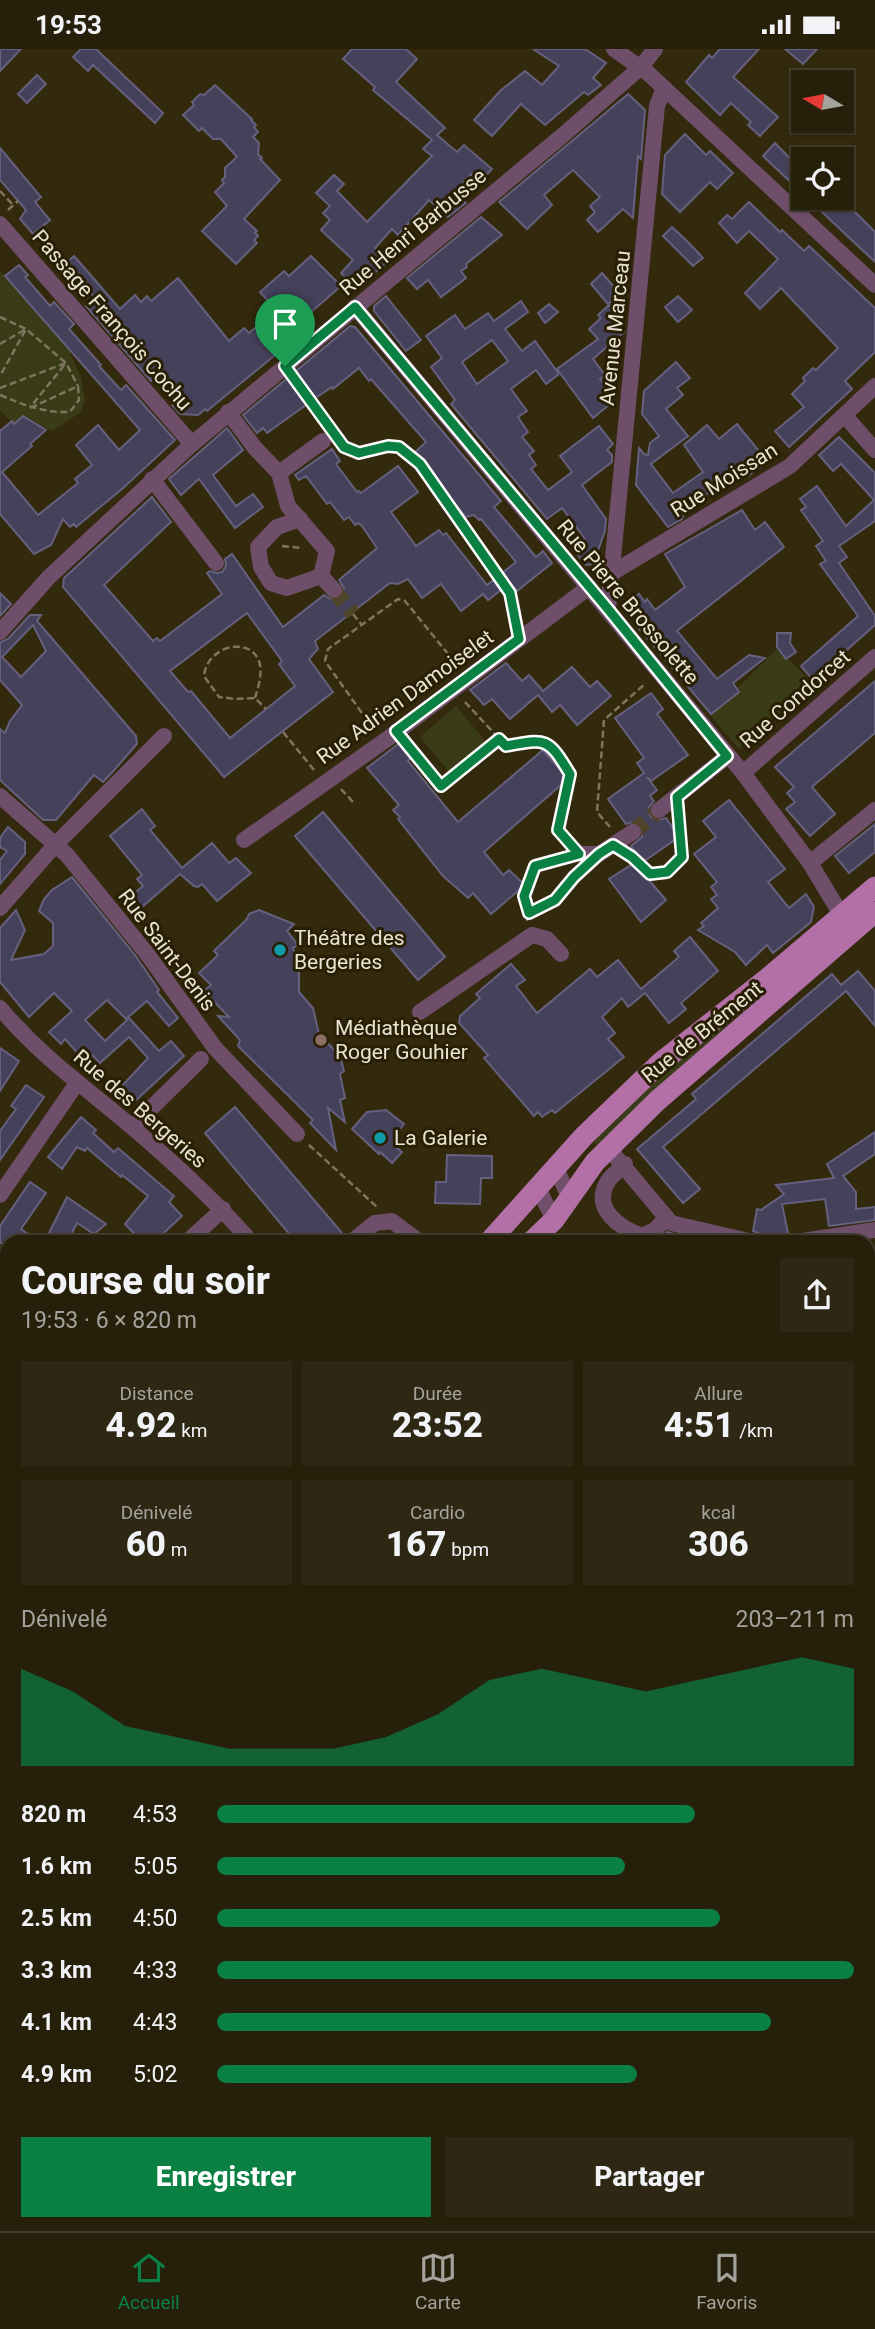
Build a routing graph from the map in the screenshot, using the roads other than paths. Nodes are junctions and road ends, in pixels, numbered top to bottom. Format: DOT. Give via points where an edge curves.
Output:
graph roads {
  1 [pos="614,49"];
  2 [pos="656,49"];
  3 [pos="641,67"];
  4 [pos="664,88"];
  5 [pos="3,217"];
  6 [pos="875,285"];
  7 [pos="355,307"];
  8 [pos="875,386"];
  9 [pos="228,412"];
  10 [pos="845,416"];
  11 [pos="323,441"];
  12 [pos="192,444"];
  13 [pos="875,450"];
  14 [pos="279,473"];
  15 [pos="152,479"];
  16 [pos="300,519"];
  17 [pos="216,563"];
  18 [pos="612,573"];
  19 [pos="321,576"];
  20 [pos="589,587"];
  21 [pos="334,590"];
  22 [pos="608,609"];
  23 [pos="0,632"];
  24 [pos="875,657"];
  25 [pos="164,736"];
  26 [pos="727,756"];
  27 [pos="743,773"];
  28 [pos="0,796"];
  29 [pos="659,810"];
  30 [pos="875,810"];
  31 [pos="244,840"];
  32 [pos="616,843"];
  33 [pos="57,844"];
  34 [pos="579,854"];
  35 [pos="810,863"];
  36 [pos="875,887"];
  37 [pos="0,908"];
  38 [pos="842,916"];
  39 [pos="870,916"];
  40 [pos="561,954"];
  41 [pos="0,1008"];
  42 [pos="420,1012"];
  43 [pos="201,1059"];
  44 [pos="77,1083"];
  45 [pos="132,1127"];
  46 [pos="297,1134"];
  47 [pos="609,1149"];
  48 [pos="625,1164"];
  49 [pos="555,1166"];
  50 [pos="537,1186"];
  51 [pos="0,1195"];
  52 [pos="569,1197"];
  53 [pos="223,1209"];
  54 [pos="666,1218"];
  55 [pos="554,1220"];
  56 [pos="875,1230"];
  57 [pos="195,1235"];
  58 [pos="245,1235"];
  59 [pos="360,1235"];
  60 [pos="411,1235"];
  61 [pos="495,1235"];
  62 [pos="538,1235"];
  63 [pos="639,1235"];
  64 [pos="644,1235"];
  65 [pos="723,1235"];
  66 [pos="842,1235"];
  1 -- 3 [label="street"];
  2 -- 3 [label="street, Rue Henri Barbusse"];
  3 -- 4 [label="street"];
  3 -- 7 [label="street, Rue Henri Barbusse"];
  4 -- 6 [label="street"];
  4 -- 18 [label="street, Avenue Marceau" via="657,106"];
  5 -- 12 [label="street, Passage François Cochu"];
  7 -- 9 [label="street, Rue Henri Barbusse"];
  7 -- 20 [label="street, Rue Pierre Brossolette"];
  8 -- 10 [label="street, Rue Moissan"];
  9 -- 12 [label="street, Rue Henri Barbusse"];
  9 -- 14 [label="street"];
  10 -- 13 [label="street"];
  10 -- 18 [label="street, Rue Moissan" via="790,466"];
  11 -- 14 [label="street"];
  12 -- 15 [label="street, Rue Henri Barbusse"];
  14 -- 16 [label="street" via="288,506"];
  15 -- 17 [label="street"];
  15 -- 23 [label="street, Rue Henri Barbusse" via="49,577"];
  16 -- 19 [label="street" via="327,551"];
  16 -- 19 [label="street" via="276,527 258,547 261,567 271,583 287,588"];
  18 -- 22 [label="street"];
  19 -- 21 [label="street"];
  20 -- 22 [label="street, Rue Pierre Brossolette"];
  20 -- 31 [label="street, Rue Adrien Damoiselet"];
  22 -- 26 [label="street, Rue Pierre Brossolette"];
  24 -- 27 [label="street, Rue Condorcet"];
  25 -- 33 [label="street"];
  26 -- 27 [label="street, Rue Pierre Brossolette"];
  26 -- 29 [label="street"];
  27 -- 35 [label="street, Rue Pierre Brossolette"];
  28 -- 33 [label="street, Rue Saint-Denis"];
  30 -- 35 [label="street"];
  32 -- 34 [label="street"];
  33 -- 37 [label="street"];
  33 -- 46 [label="street, Rue Saint-Denis" via="148,955 215,1048"];
  35 -- 38 [label="street, Rue Pierre Brossolette"];
  36 -- 38 [label="main road, Rue de Brément"];
  38 -- 39 [label="street"];
  38 -- 49 [label="main road, Rue de Brément" via="660,1063"];
  39 -- 47 [label="main road, Rue de Brément" via="657,1101"];
  40 -- 42 [label="street" via="547,939 531,935"];
  41 -- 44 [label="street, Rue des Bergeries" via="24,1037"];
  43 -- 45 [label="street"];
  44 -- 45 [label="street, Rue des Bergeries"];
  44 -- 51 [label="street"];
  45 -- 53 [label="street, Rue des Bergeries"];
  47 -- 48 [label="street"];
  47 -- 52 [label="main road, Rue de Brément"];
  48 -- 54 [label="street"];
  48 -- 63 [label="street" via="608,1181 603,1195 612,1220"];
  49 -- 50 [label="main road, Rue de Brément"];
  49 -- 52 [label="street"];
  50 -- 55 [label="street"];
  50 -- 61 [label="main road, Rue de Brément"];
  52 -- 55 [label="main road, Rue de Brément"];
  53 -- 57 [label="street"];
  53 -- 58 [label="street, Rue des Bergeries"];
  54 -- 64 [label="street"];
  54 -- 65 [label="street"];
  55 -- 62 [label="main road, Rue de Brément"];
  56 -- 66 [label="street"];
  59 -- 60 [label="street" via="375,1223 397,1224"];
}
